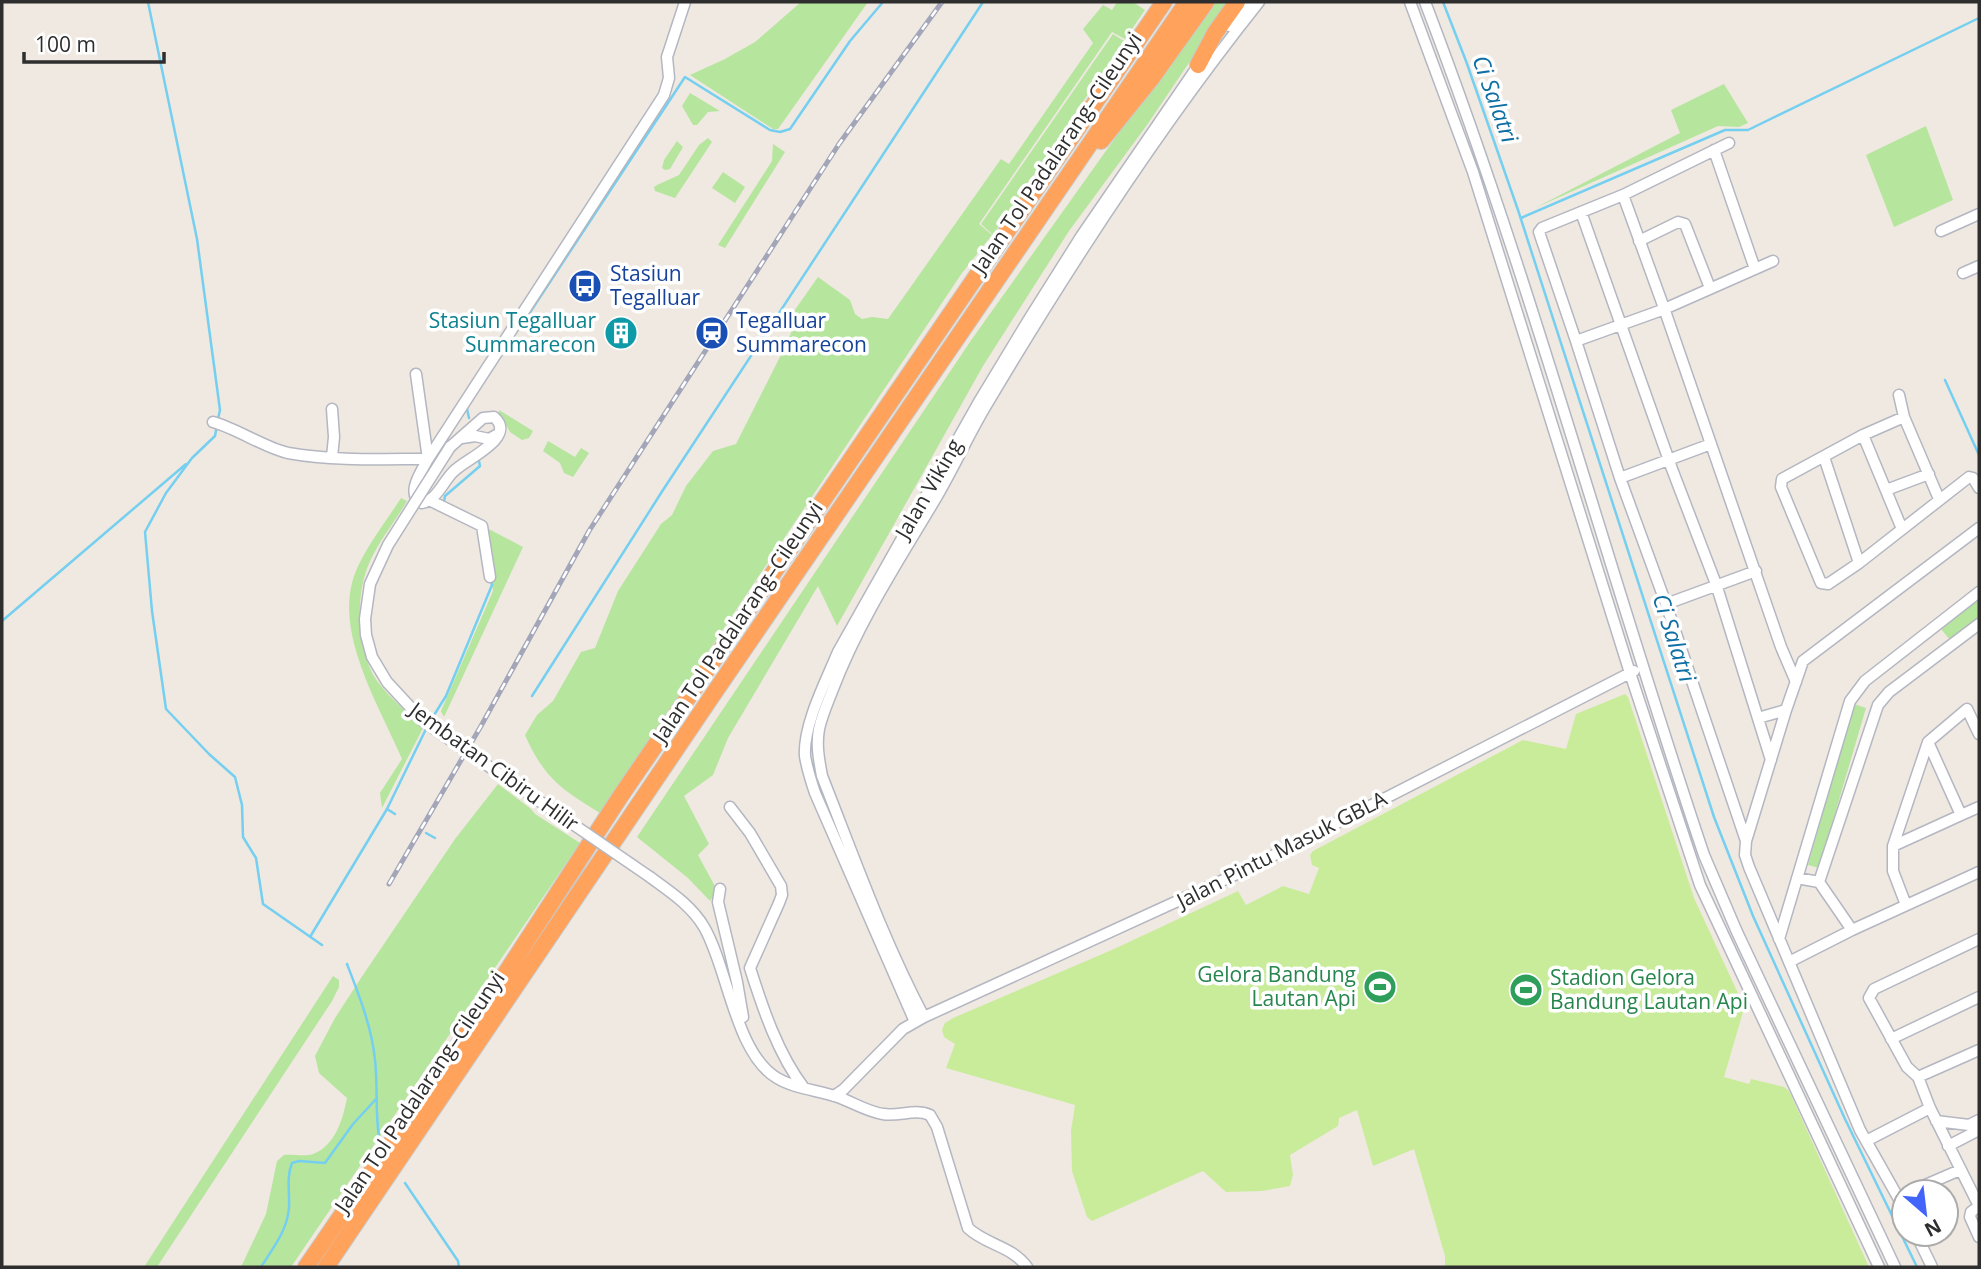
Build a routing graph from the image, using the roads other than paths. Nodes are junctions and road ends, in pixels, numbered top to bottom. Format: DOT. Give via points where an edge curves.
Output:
graph roads {
  1 [pos="685,2"];
  2 [pos="1164,2"];
  3 [pos="1187,2"];
  4 [pos="1206,2"];
  5 [pos="1237,2"];
  6 [pos="1249,2"];
  7 [pos="1259,2"];
  8 [pos="1410,2"];
  9 [pos="1425,2"];
  10 [pos="1198,65"];
  11 [pos="1729,143"];
  12 [pos="1714,150"];
  13 [pos="1044,175"];
  14 [pos="1060,186"];
  15 [pos="1623,195"];
  16 [pos="1581,212"];
  17 [pos="1979,214"];
  18 [pos="1941,231"];
  19 [pos="1639,242"];
  20 [pos="1773,261"];
  21 [pos="1979,265"];
  22 [pos="1755,268"];
  23 [pos="1963,273"];
  24 [pos="1710,288"];
  25 [pos="1664,309"];
  26 [pos="1621,325"];
  27 [pos="1576,341"];
  28 [pos="416,374"];
  29 [pos="1899,395"];
  30 [pos="331,409"];
  31 [pos="1904,417"];
  32 [pos="480,421"];
  33 [pos="213,422"];
  34 [pos="1863,435"];
  35 [pos="484,443"];
  36 [pos="453,444"];
  37 [pos="1711,444"];
  38 [pos="332,457"];
  39 [pos="1824,457"];
  40 [pos="428,459"];
  41 [pos="1668,459"];
  42 [pos="1929,474"];
  43 [pos="1620,478"];
  44 [pos="1979,488"];
  45 [pos="1886,490"];
  46 [pos="1939,499"];
  47 [pos="431,500"];
  48 [pos="1902,528"];
  49 [pos="1979,528"];
  50 [pos="1859,563"];
  51 [pos="1756,571"];
  52 [pos="490,577"];
  53 [pos="1716,584"];
  54 [pos="1979,592"];
  55 [pos="1666,604"];
  56 [pos="1979,624"];
  57 [pos="1808,656"];
  58 [pos="1786,661"];
  59 [pos="1644,667"];
  60 [pos="1630,673"];
  61 [pos="1796,682"];
  62 [pos="1979,702"];
  63 [pos="1967,709"];
  64 [pos="1786,710"];
  65 [pos="1758,718"];
  66 [pos="1979,734"];
  67 [pos="1928,742"];
  68 [pos="1771,760"];
  69 [pos="730,807"];
  70 [pos="1979,807"];
  71 [pos="1961,815"];
  72 [pos="1746,841"];
  73 [pos="1893,846"];
  74 [pos="1979,872"];
  75 [pos="1797,877"];
  76 [pos="1819,882"];
  77 [pos="720,889"];
  78 [pos="1906,905"];
  79 [pos="1852,930"];
  80 [pos="1779,939"];
  81 [pos="1979,939"];
  82 [pos="1789,962"];
  83 [pos="1979,997"];
  84 [pos="919,1019"];
  85 [pos="741,1027"];
  86 [pos="1891,1039"];
  87 [pos="1979,1050"];
  88 [pos="1918,1077"];
  89 [pos="804,1088"];
  90 [pos="834,1096"];
  91 [pos="1930,1108"];
  92 [pos="1936,1121"];
  93 [pos="1975,1127"];
  94 [pos="1866,1141"];
  95 [pos="1948,1146"];
  96 [pos="1960,1170"];
  97 [pos="1893,1178"];
  98 [pos="1941,1178"];
  99 [pos="1979,1206"];
  100 [pos="1979,1237"];
  101 [pos="1923,1248"];
  102 [pos="306,1267"];
  103 [pos="326,1267"];
  104 [pos="1027,1267"];
  105 [pos="1879,1267"];
  106 [pos="1895,1267"];
  107 [pos="1932,1267"];
  1 -- 40 [label="street" via="667,57 669,78 664,95"];
  2 -- 13 [label="highway, Jalan Tol Padalarang–Cileunyi"];
  3 -- 14 [label="highway, Jalan Tol Padalarang–Cileunyi"];
  4 -- 14 [label="highway" via="1119,121"];
  5 -- 10 [label="highway"];
  6 -- 10 [label="street, Jalan Viking"];
  7 -- 84 [label="street, Jalan Viking" via="1185,100 1035,324 848,652 826,708 817,752 822,776"];
  8 -- 60 [label="street" via="1473,172"];
  9 -- 59 [label="street" via="1512,248"];
  10 -- 84 [label="street, Jalan Viking" via="1082,235 980,400 843,643 806,738 805,755 816,793 887,964"];
  11 -- 12 [label="street"];
  12 -- 15 [label="street"];
  12 -- 22 [label="street"];
  13 -- 14 [label="highway"];
  13 -- 102 [label="highway, Jalan Tol Padalarang–Cileunyi"];
  14 -- 103 [label="highway, Jalan Tol Padalarang–Cileunyi"];
  15 -- 16 [label="street"];
  15 -- 19 [label="street"];
  16 -- 26 [label="street"];
  16 -- 27 [label="street" via="1539,232"];
  17 -- 18 [label="street"];
  19 -- 24 [label="street" via="1678,222 1685,224"];
  19 -- 25 [label="street"];
  20 -- 22 [label="street"];
  21 -- 23 [label="street"];
  22 -- 24 [label="street"];
  24 -- 25 [label="street"];
  25 -- 26 [label="street"];
  25 -- 37 [label="street"];
  26 -- 27 [label="street"];
  26 -- 41 [label="street"];
  27 -- 43 [label="street"];
  28 -- 40 [label="street"];
  29 -- 31 [label="street"];
  30 -- 38 [label="street"];
  31 -- 34 [label="street"];
  31 -- 42 [label="street"];
  32 -- 35 [label="street"];
  32 -- 35 [label="street" via="494,417 500,426 498,434"];
  32 -- 36 [label="street, Jembatan Cibiru Hilir"];
  33 -- 38 [label="street" via="286,452"];
  34 -- 39 [label="street"];
  34 -- 45 [label="street"];
  35 -- 36 [label="street" via="475,436"];
  35 -- 47 [label="street"];
  36 -- 85 [label="street, Jembatan Cibiru Hilir, bridge" via="388,545 370,584 365,619 372,657 393,691 424,722 684,903 711,942"];
  37 -- 41 [label="street"];
  37 -- 51 [label="street"];
  38 -- 40 [label="street"];
  39 -- 50 [label="street"];
  39 -- 50 [label="street" via="1787,476 1781,487 1821,583 1828,584"];
  40 -- 47 [label="street" via="414,492 422,503"];
  41 -- 43 [label="street"];
  41 -- 53 [label="street"];
  42 -- 45 [label="street"];
  42 -- 46 [label="street"];
  43 -- 55 [label="street"];
  44 -- 46 [label="street" via="1969,477"];
  45 -- 48 [label="street"];
  46 -- 48 [label="street"];
  47 -- 52 [label="street" via="482,526"];
  48 -- 50 [label="street"];
  49 -- 57 [label="street"];
  51 -- 53 [label="street"];
  51 -- 58 [label="street"];
  53 -- 55 [label="street"];
  53 -- 65 [label="street"];
  54 -- 75 [label="street" via="1856,691"];
  55 -- 72 [label="street"];
  56 -- 76 [label="street" via="1878,705"];
  57 -- 58 [label="street"];
  57 -- 61 [label="street"];
  58 -- 61 [label="street"];
  59 -- 60 [label="street, Jalan Pintu Masuk GBLA"];
  59 -- 106 [label="street" via="1714,880"];
  60 -- 84 [label="street, Jalan Pintu Masuk GBLA" via="1241,872"];
  60 -- 105 [label="street" via="1700,885"];
  61 -- 64 [label="street"];
  62 -- 63 [label="street"];
  63 -- 66 [label="street"];
  63 -- 67 [label="street"];
  64 -- 65 [label="street"];
  64 -- 68 [label="street"];
  65 -- 68 [label="street"];
  67 -- 71 [label="street"];
  67 -- 73 [label="street"];
  68 -- 72 [label="street"];
  69 -- 89 [label="street" via="781,886 779,903 750,968 789,1068"];
  70 -- 71 [label="street"];
  71 -- 73 [label="street"];
  72 -- 80 [label="street" via="1749,867"];
  73 -- 78 [label="street" via="1893,871"];
  74 -- 78 [label="street"];
  75 -- 76 [label="street"];
  75 -- 80 [label="street"];
  76 -- 79 [label="street"];
  77 -- 85 [label="street" via="718,902 740,997"];
  78 -- 79 [label="street"];
  79 -- 82 [label="street"];
  80 -- 82 [label="street"];
  81 -- 86 [label="street" via="1871,992 1870,1000"];
  82 -- 94 [label="street"];
  83 -- 86 [label="street"];
  84 -- 90 [label="street, Jalan Pintu Masuk GBLA"];
  85 -- 89 [label="street, Jembatan Cibiru Hilir" via="775,1077"];
  86 -- 88 [label="street" via="1907,1068"];
  87 -- 88 [label="street"];
  88 -- 91 [label="street"];
  89 -- 90 [label="street, Jembatan Cibiru Hilir"];
  90 -- 104 [label="street, Jembatan Cibiru Hilir" via="882,1114 930,1115 968,1228 1017,1255"];
  91 -- 92 [label="street"];
  91 -- 94 [label="street"];
  92 -- 93 [label="street"];
  92 -- 95 [label="street"];
  93 -- 95 [label="street"];
  94 -- 97 [label="street"];
  95 -- 96 [label="street"];
  96 -- 98 [label="street"];
  96 -- 99 [label="street"];
  99 -- 100 [label="street" via="1970,1217"];
  101 -- 107 [label="street"];
}
